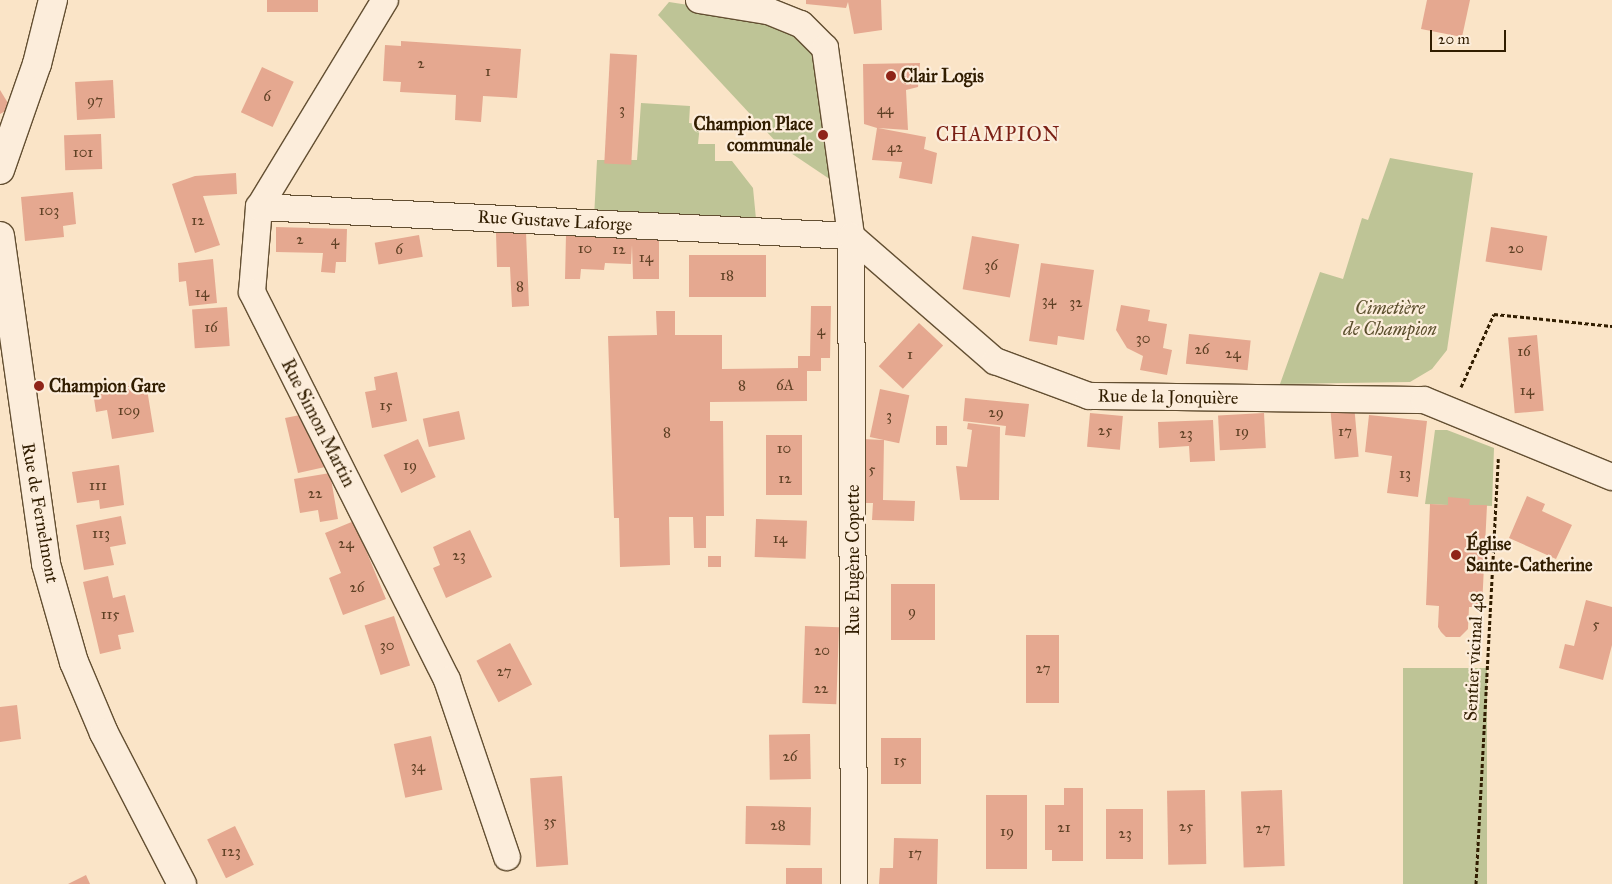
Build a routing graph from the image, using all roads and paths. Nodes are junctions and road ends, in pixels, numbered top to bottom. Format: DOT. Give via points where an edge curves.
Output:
graph roads {
  1 [pos="53,0"];
  2 [pos="384,0"];
  3 [pos="396,0"];
  4 [pos="699,0"];
  5 [pos="0,170"];
  6 [pos="259,207"];
  7 [pos="0,236"];
  8 [pos="851,236"];
  9 [pos="1612,326"];
  10 [pos="1451,410"];
  11 [pos="1499,431"];
  12 [pos="1612,477"];
  13 [pos="507,857"];
  14 [pos="182,884"];
  15 [pos="854,884"];
  16 [pos="1476,884"];
  1 -- 5 [label="street" via="37,64"];
  2 -- 3 [label="street"];
  2 -- 6 [label="street, Rue Simon Martin"];
  4 -- 8 [label="street" via="768,11 801,24 825,48"];
  6 -- 8 [label="street, Rue Gustave Laforge"];
  6 -- 13 [label="street, Rue Simon Martin" via="252,292 447,680"];
  7 -- 14 [label="street, Rue de Fernelmont" via="46,564 58,609 74,662 104,733"];
  8 -- 10 [label="street, Rue de la Jonquière" via="995,361 1089,396 1424,400"];
  8 -- 15 [label="street, Rue Eugène Copette"];
  9 -- 10 [label="path" via="1494,314"];
  10 -- 11 [label="street, Rue de la Jonquière"];
  11 -- 12 [label="street, Rue de la Jonquière"];
  11 -- 16 [label="path, Sentier vicinal 48"];
}
